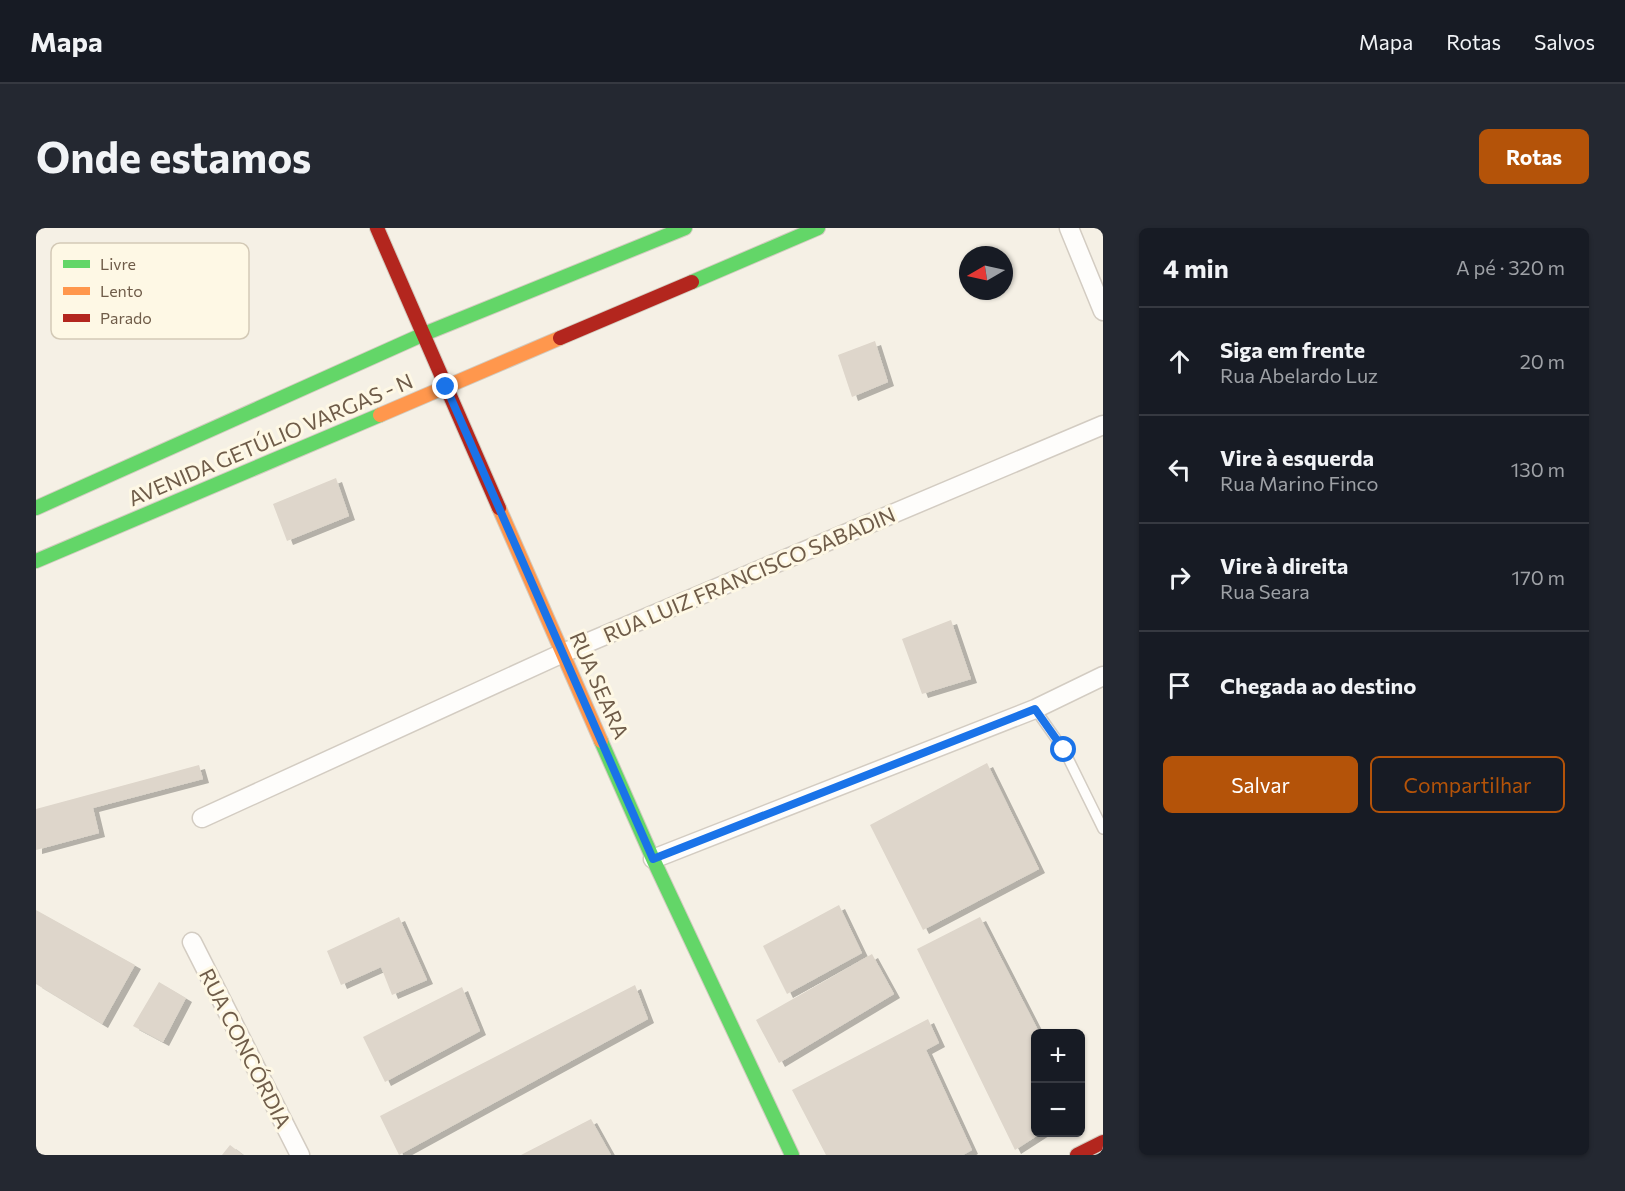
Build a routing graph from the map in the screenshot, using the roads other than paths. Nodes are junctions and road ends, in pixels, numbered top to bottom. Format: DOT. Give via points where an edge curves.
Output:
graph roads {
  1 [pos="377,228"];
  2 [pos="685,228"];
  3 [pos="818,228"];
  4 [pos="1069,228"];
  5 [pos="1103,311"];
  6 [pos="424,334"];
  7 [pos="446,387"];
  8 [pos="1103,425"];
  9 [pos="36,508"];
  10 [pos="36,561"];
  11 [pos="563,653"];
  12 [pos="1103,676"];
  13 [pos="1035,709"];
  14 [pos="202,818"];
  15 [pos="1103,829"];
  16 [pos="653,859"];
  17 [pos="192,942"];
  18 [pos="1103,1142"];
  19 [pos="300,1155"];
  20 [pos="792,1155"];
  21 [pos="1077,1155"];
  1 -- 6 [label="street, RUA SEARA"];
  2 -- 6 [label="street, AVENIDA GETÚLIO VARGAS - N"];
  3 -- 7 [label="street, AVENIDA GETÚLIO VARGAS - N"];
  4 -- 5 [label="street"];
  6 -- 7 [label="street, RUA SEARA"];
  6 -- 9 [label="street, AVENIDA GETÚLIO VARGAS - N"];
  7 -- 10 [label="street, AVENIDA GETÚLIO VARGAS - N"];
  7 -- 11 [label="street, RUA SEARA"];
  8 -- 11 [label="street, RUA LUIZ FRANCISCO SABADIN"];
  11 -- 14 [label="street, RUA LUIZ FRANCISCO SABADIN"];
  11 -- 16 [label="street, RUA SEARA"];
  12 -- 13 [label="street"];
  13 -- 15 [label="lane" via="1064,750"];
  13 -- 16 [label="street"];
  16 -- 20 [label="street, RUA SEARA"];
  17 -- 19 [label="street, RUA CONCÓRDIA"];
  18 -- 21 [label="street"];
}
